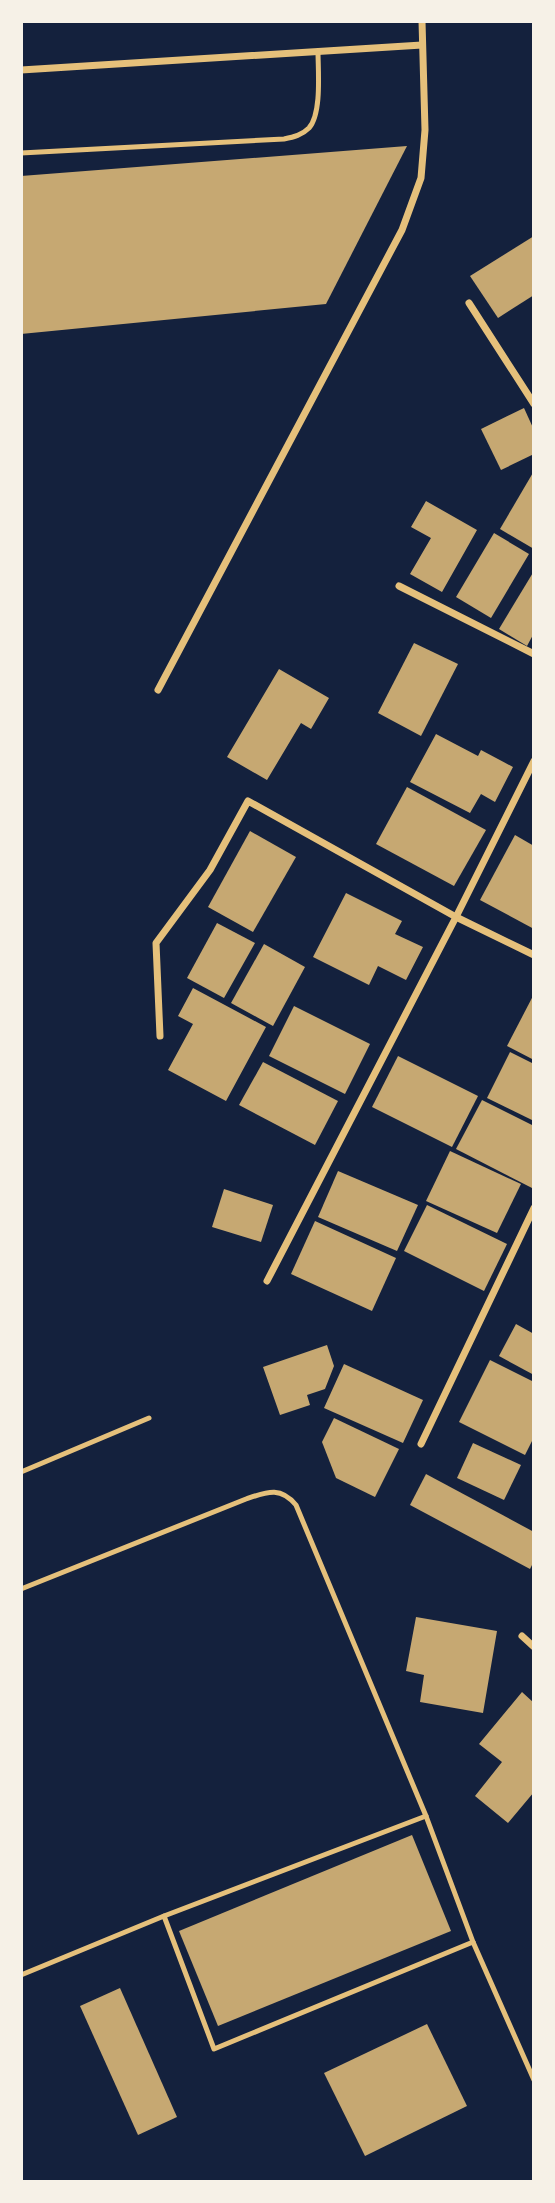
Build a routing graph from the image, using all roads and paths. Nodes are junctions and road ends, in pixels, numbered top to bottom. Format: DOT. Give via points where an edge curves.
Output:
graph roads {
  1 [pos="422,21"];
  2 [pos="422,45"];
  3 [pos="318,51"];
  4 [pos="21,70"];
  5 [pos="21,153"];
  6 [pos="469,303"];
  7 [pos="534,404"];
  8 [pos="399,586"];
  9 [pos="534,654"];
  10 [pos="158,690"];
  11 [pos="534,761"];
  12 [pos="456,918"];
  13 [pos="534,955"];
  14 [pos="160,1035"];
  15 [pos="534,1208"];
  16 [pos="267,1281"];
  17 [pos="149,1418"];
  18 [pos="421,1444"];
  19 [pos="21,1472"];
  20 [pos="21,1589"];
  21 [pos="522,1636"];
  22 [pos="534,1647"];
  23 [pos="426,1816"];
  24 [pos="164,1916"];
  25 [pos="473,1942"];
  26 [pos="21,1975"];
  27 [pos="534,2080"];
  1 -- 2 [label="street"];
  2 -- 3 [label="street"];
  2 -- 10 [label="street" via="425,130 421,178 402,230"];
  3 -- 4 [label="street"];
  3 -- 5 [label="lane" via="317,107 311,126 300,135"];
  6 -- 7 [label="street"];
  8 -- 9 [label="street"];
  11 -- 12 [label="street"];
  12 -- 13 [label="street"];
  12 -- 14 [label="street" via="248,802 210,870 156,943"];
  12 -- 16 [label="street"];
  15 -- 18 [label="street"];
  17 -- 19 [label="lane"];
  20 -- 23 [label="lane" via="265,1492 283,1493 296,1505"];
  21 -- 22 [label="street"];
  23 -- 24 [label="lane"];
  23 -- 25 [label="lane"];
  24 -- 25 [label="lane" via="214,2049"];
  24 -- 26 [label="lane"];
  25 -- 27 [label="lane"];
}
